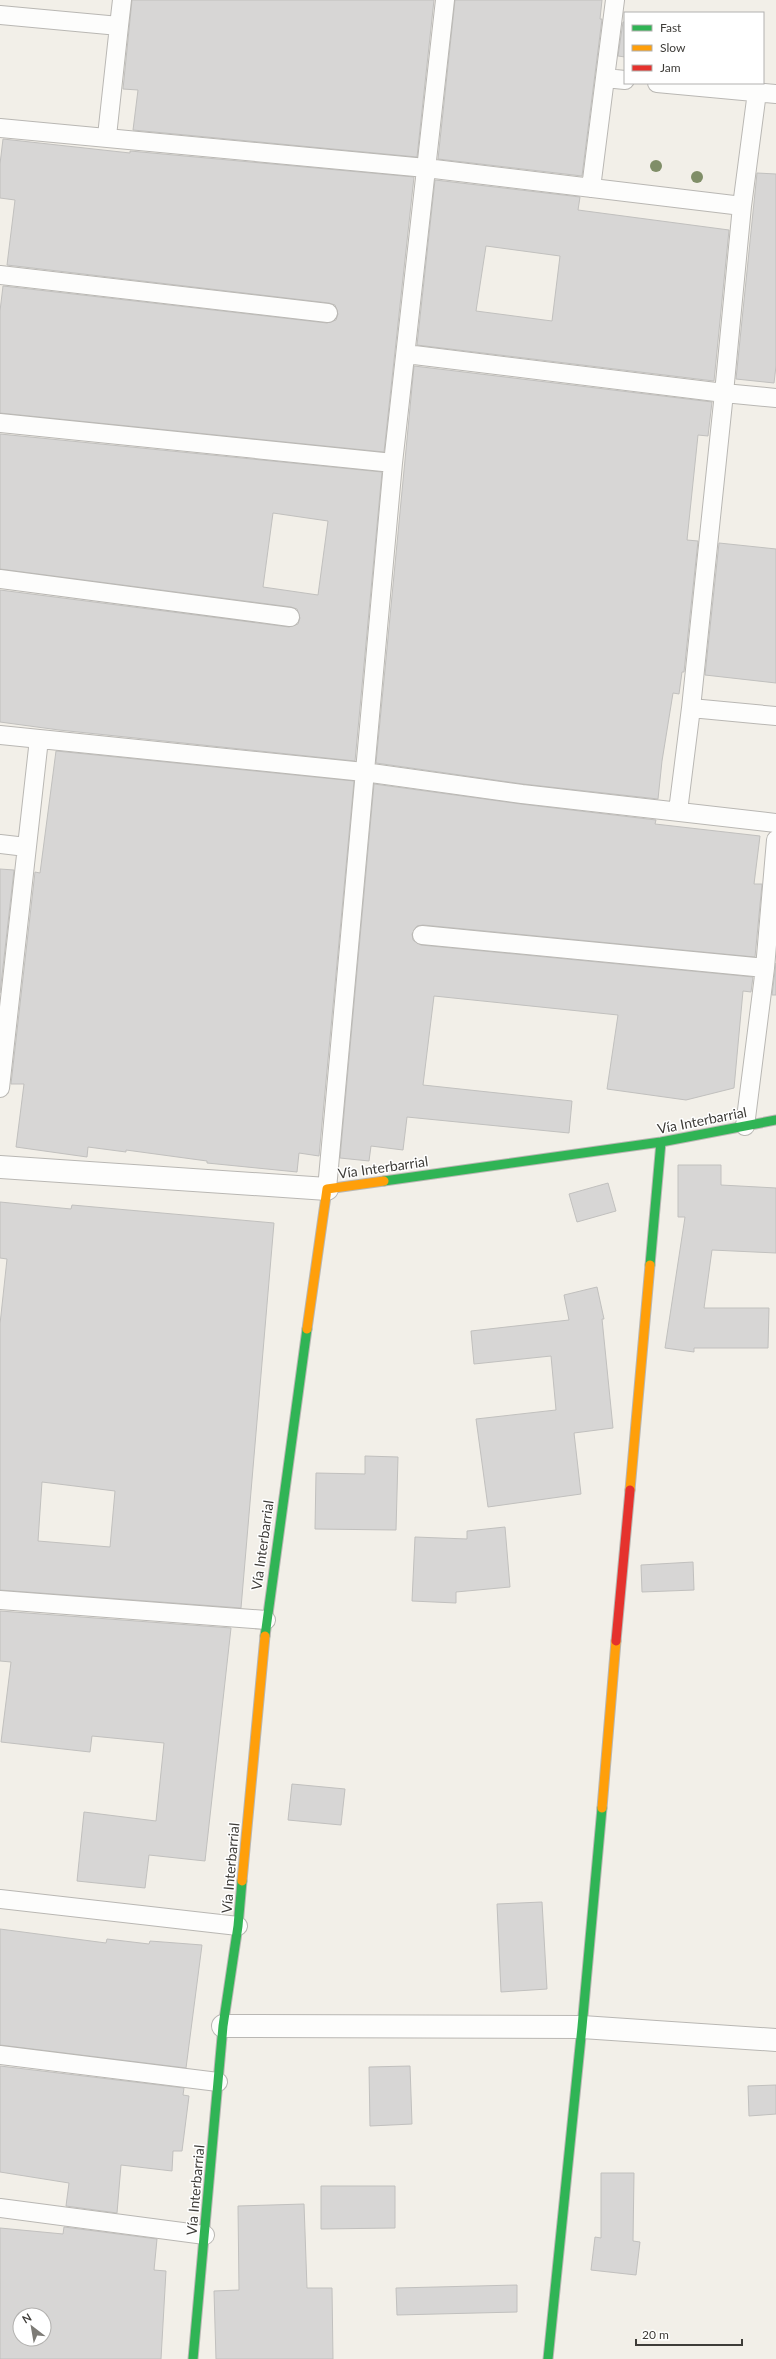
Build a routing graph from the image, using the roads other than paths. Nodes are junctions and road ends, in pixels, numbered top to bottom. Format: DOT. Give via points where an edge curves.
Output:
graph roads {
  1 [pos="122,0"];
  2 [pos="445,0"];
  3 [pos="615,0"];
  4 [pos="0,16"];
  5 [pos="119,26"];
  6 [pos="605,78"];
  7 [pos="624,80"];
  8 [pos="668,84"];
  9 [pos="757,92"];
  10 [pos="776,94"];
  11 [pos="0,128"];
  12 [pos="107,136"];
  13 [pos="426,168"];
  14 [pos="590,188"];
  15 [pos="742,206"];
  16 [pos="0,275"];
  17 [pos="328,313"];
  18 [pos="406,354"];
  19 [pos="724,393"];
  20 [pos="776,398"];
  21 [pos="0,423"];
  22 [pos="393,462"];
  23 [pos="0,579"];
  24 [pos="290,617"];
  25 [pos="691,708"];
  26 [pos="776,716"];
  27 [pos="0,735"];
  28 [pos="39,739"];
  29 [pos="364,772"];
  30 [pos="678,811"];
  31 [pos="776,823"];
  32 [pos="776,840"];
  33 [pos="0,844"];
  34 [pos="26,846"];
  35 [pos="422,935"];
  36 [pos="765,968"];
  37 [pos="0,1088"];
  38 [pos="776,1120"];
  39 [pos="745,1126"];
  40 [pos="661,1142"];
  41 [pos="0,1167"];
  42 [pos="327,1188"];
  43 [pos="0,1600"];
  44 [pos="266,1620"];
  45 [pos="0,1900"];
  46 [pos="238,1926"];
  47 [pos="223,2026"];
  48 [pos="582,2027"];
  49 [pos="776,2040"];
  50 [pos="0,2055"];
  51 [pos="218,2082"];
  52 [pos="0,2208"];
  53 [pos="205,2236"];
  54 [pos="193,2359"];
  55 [pos="548,2359"];
  1 -- 5 [label="lane"];
  2 -- 13 [label="lane"];
  3 -- 6 [label="lane"];
  4 -- 5 [label="lane"];
  5 -- 12 [label="lane"];
  6 -- 7 [label="lane"];
  6 -- 14 [label="lane"];
  8 -- 9 [label="lane"];
  9 -- 10 [label="lane"];
  9 -- 15 [label="lane"];
  11 -- 12 [label="lane"];
  12 -- 13 [label="lane"];
  13 -- 14 [label="lane"];
  13 -- 18 [label="lane"];
  14 -- 15 [label="lane"];
  15 -- 19 [label="lane"];
  16 -- 17 [label="lane"];
  18 -- 19 [label="lane"];
  18 -- 22 [label="lane"];
  19 -- 20 [label="lane"];
  19 -- 25 [label="lane"];
  21 -- 22 [label="lane"];
  22 -- 29 [label="lane"];
  23 -- 24 [label="lane"];
  25 -- 26 [label="lane"];
  25 -- 30 [label="lane"];
  27 -- 28 [label="lane"];
  28 -- 29 [label="lane"];
  28 -- 34 [label="lane"];
  29 -- 30 [label="lane" via="522,794"];
  29 -- 42 [label="lane"];
  30 -- 31 [label="lane"];
  32 -- 36 [label="lane"];
  33 -- 34 [label="lane"];
  34 -- 37 [label="lane"];
  35 -- 36 [label="lane"];
  36 -- 39 [label="lane"];
  38 -- 39 [label="main road, Vía Interbarrial"];
  39 -- 40 [label="main road, Vía Interbarrial"];
  40 -- 42 [label="main road, Vía Interbarrial"];
  40 -- 48 [label="main road"];
  41 -- 42 [label="street"];
  42 -- 44 [label="main road, Vía Interbarrial"];
  43 -- 44 [label="lane"];
  44 -- 46 [label="main road, Vía Interbarrial"];
  45 -- 46 [label="lane"];
  46 -- 47 [label="main road, Vía Interbarrial"];
  47 -- 48 [label="street"];
  47 -- 51 [label="main road, Vía Interbarrial"];
  48 -- 49 [label="street"];
  48 -- 55 [label="main road"];
  50 -- 51 [label="lane"];
  51 -- 53 [label="main road, Vía Interbarrial"];
  52 -- 53 [label="lane"];
  53 -- 54 [label="main road, Vía Interbarrial"];
}
